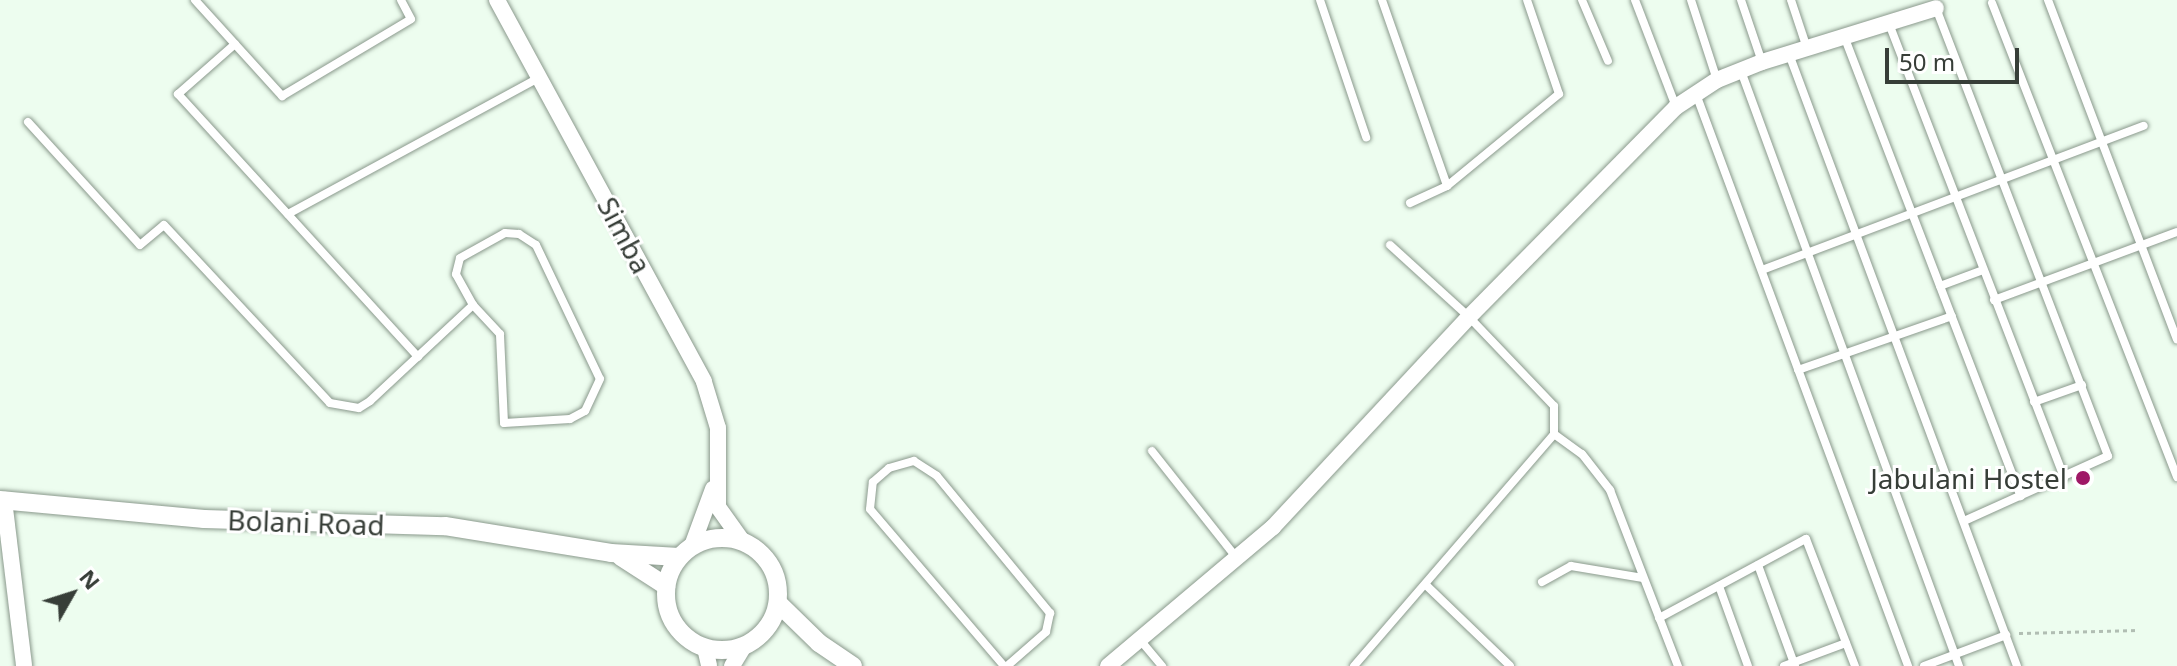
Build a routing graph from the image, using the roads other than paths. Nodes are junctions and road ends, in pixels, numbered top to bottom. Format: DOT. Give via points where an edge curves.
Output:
graph roads {
  1 [pos="195,0"];
  2 [pos="401,0"];
  3 [pos="497,0"];
  4 [pos="1320,0"];
  5 [pos="1382,0"];
  6 [pos="1527,0"];
  7 [pos="1582,0"];
  8 [pos="1635,0"];
  9 [pos="1691,0"];
  10 [pos="1741,0"];
  11 [pos="1791,0"];
  12 [pos="2048,0"];
  13 [pos="1992,3"];
  14 [pos="1936,8"];
  15 [pos="1887,21"];
  16 [pos="1843,35"];
  17 [pos="235,44"];
  18 [pos="1807,48"];
  19 [pos="1789,54"];
  20 [pos="1608,61"];
  21 [pos="1762,62"];
  22 [pos="1740,70"];
  23 [pos="540,78"];
  24 [pos="1717,80"];
  25 [pos="1696,94"];
  26 [pos="1676,107"];
  27 [pos="28,122"];
  28 [pos="2144,126"];
  29 [pos="1366,137"];
  30 [pos="2103,141"];
  31 [pos="2056,160"];
  32 [pos="2003,177"];
  33 [pos="1447,186"];
  34 [pos="1955,197"];
  35 [pos="1410,203"];
  36 [pos="288,214"];
  37 [pos="1910,214"];
  38 [pos="2177,232"];
  39 [pos="1857,234"];
  40 [pos="2142,244"];
  41 [pos="1390,245"];
  42 [pos="1807,252"];
  43 [pos="2094,261"];
  44 [pos="1762,270"];
  45 [pos="1983,270"];
  46 [pos="2045,280"];
  47 [pos="1940,286"];
  48 [pos="1994,300"];
  49 [pos="473,305"];
  50 [pos="1952,316"];
  51 [pos="1469,317"];
  52 [pos="1894,335"];
  53 [pos="2177,339"];
  54 [pos="1845,351"];
  55 [pos="418,357"];
  56 [pos="1798,370"];
  57 [pos="2082,385"];
  58 [pos="2034,402"];
  59 [pos="1554,434"];
  60 [pos="1152,451"];
  61 [pos="2064,477"];
  62 [pos="2177,477"];
  63 [pos="715,480"];
  64 [pos="2021,496"];
  65 [pos="2,500"];
  66 [pos="1964,521"];
  67 [pos="743,542"];
  68 [pos="686,551"];
  69 [pos="611,553"];
  70 [pos="1238,559"];
  71 [pos="1758,565"];
  72 [pos="1643,578"];
  73 [pos="1542,582"];
  74 [pos="666,586"];
  75 [pos="1427,586"];
  76 [pos="1719,586"];
  77 [pos="778,603"];
  78 [pos="1659,618"];
  79 [pos="763,633"];
  80 [pos="2006,635"];
  81 [pos="1141,641"];
  82 [pos="819,643"];
  83 [pos="1846,643"];
  84 [pos="744,646"];
  85 [pos="1954,655"];
  86 [pos="707,657"];
  87 [pos="1791,665"];
  88 [pos="24,666"];
  89 [pos="732,666"];
  90 [pos="853,666"];
  91 [pos="1005,666"];
  92 [pos="1108,666"];
  93 [pos="1162,666"];
  94 [pos="1354,666"];
  95 [pos="1510,666"];
  96 [pos="1678,666"];
  97 [pos="1748,666"];
  98 [pos="1855,666"];
  99 [pos="1908,666"];
  100 [pos="1924,666"];
  101 [pos="1959,666"];
  102 [pos="2017,666"];
  1 -- 17 [label="lane"];
  2 -- 17 [label="lane" via="411,19 282,96"];
  3 -- 23 [label="street, Simba"];
  4 -- 29 [label="lane"];
  5 -- 33 [label="lane"];
  6 -- 33 [label="lane" via="1559,94"];
  7 -- 20 [label="lane"];
  8 -- 26 [label="lane"];
  9 -- 24 [label="lane"];
  10 -- 21 [label="lane"];
  11 -- 18 [label="lane"];
  12 -- 30 [label="lane"];
  13 -- 31 [label="lane"];
  14 -- 15 [label="street"];
  14 -- 32 [label="lane"];
  15 -- 16 [label="street"];
  15 -- 34 [label="lane"];
  16 -- 18 [label="street"];
  16 -- 37 [label="lane"];
  17 -- 36 [label="lane" via="178,94"];
  18 -- 19 [label="street"];
  19 -- 21 [label="street"];
  19 -- 39 [label="lane"];
  21 -- 22 [label="street"];
  22 -- 24 [label="street"];
  22 -- 42 [label="lane"];
  23 -- 36 [label="lane"];
  23 -- 63 [label="street, Simba" via="711,399 718,428"];
  24 -- 25 [label="street"];
  25 -- 26 [label="street"];
  25 -- 44 [label="lane"];
  26 -- 51 [label="street"];
  27 -- 55 [label="lane" via="140,245 164,225 330,403 359,408"];
  28 -- 30 [label="lane"];
  30 -- 31 [label="lane"];
  30 -- 40 [label="lane"];
  31 -- 32 [label="lane"];
  31 -- 43 [label="lane"];
  32 -- 34 [label="lane"];
  32 -- 46 [label="lane"];
  33 -- 35 [label="lane"];
  34 -- 37 [label="lane"];
  34 -- 45 [label="lane"];
  36 -- 55 [label="lane"];
  37 -- 39 [label="lane"];
  37 -- 47 [label="lane"];
  38 -- 40 [label="lane"];
  39 -- 42 [label="lane"];
  39 -- 52 [label="lane"];
  40 -- 43 [label="lane"];
  40 -- 53 [label="lane"];
  41 -- 51 [label="lane"];
  42 -- 44 [label="lane"];
  42 -- 54 [label="lane"];
  43 -- 46 [label="lane"];
  43 -- 62 [label="lane"];
  44 -- 56 [label="lane"];
  45 -- 47 [label="lane"];
  45 -- 48 [label="lane"];
  46 -- 48 [label="lane"];
  46 -- 57 [label="lane"];
  47 -- 50 [label="lane"];
  48 -- 58 [label="lane"];
  49 -- 49 [label="lane" via="456,274 460,258 505,233 519,234 536,245 600,379 585,411 570,419 504,423 500,334"];
  49 -- 55 [label="lane"];
  50 -- 52 [label="lane"];
  50 -- 64 [label="lane"];
  51 -- 59 [label="lane" via="1554,406"];
  51 -- 70 [label="street"];
  52 -- 54 [label="lane"];
  52 -- 66 [label="lane"];
  54 -- 56 [label="lane"];
  54 -- 85 [label="lane"];
  56 -- 99 [label="lane"];
  57 -- 58 [label="lane"];
  57 -- 61 [label="lane" via="2108,456"];
  58 -- 61 [label="lane"];
  59 -- 72 [label="lane" via="1582,454 1610,490"];
  59 -- 75 [label="lane"];
  60 -- 70 [label="lane"];
  61 -- 64 [label="lane"];
  63 -- 67 [label="street" via="718,507"];
  63 -- 68 [label="street"];
  64 -- 66 [label="lane"];
  65 -- 69 [label="street, Bolani Road" via="204,519 445,526"];
  65 -- 88 [label="street"];
  66 -- 80 [label="lane"];
  67 -- 68 [label="street" via="720,537"];
  67 -- 77 [label="street" via="772,569"];
  68 -- 69 [label="street, Bolani Road"];
  68 -- 74 [label="street"];
  69 -- 74 [label="street, Bolani Road"];
  70 -- 81 [label="street"];
  71 -- 76 [label="lane"];
  71 -- 83 [label="lane" via="1806,539"];
  71 -- 87 [label="lane"];
  72 -- 73 [label="lane" via="1571,566"];
  72 -- 78 [label="lane"];
  74 -- 86 [label="street" via="676,627"];
  75 -- 94 [label="lane"];
  75 -- 95 [label="lane"];
  76 -- 78 [label="lane"];
  76 -- 97 [label="lane"];
  77 -- 79 [label="street"];
  77 -- 82 [label="street"];
  78 -- 96 [label="lane"];
  79 -- 82 [label="street" via="798,633"];
  79 -- 84 [label="street"];
  80 -- 85 [label="lane"];
  80 -- 102 [label="lane"];
  81 -- 92 [label="street"];
  81 -- 93 [label="lane"];
  82 -- 90 [label="street"];
  83 -- 87 [label="lane"];
  83 -- 98 [label="lane"];
  84 -- 86 [label="street"];
  84 -- 89 [label="street"];
  85 -- 100 [label="lane"];
  85 -- 101 [label="lane"];
  91 -- 91 [label="lane" via="1046,632 1050,613 937,476 914,461 889,468 873,482 870,509"];
}
